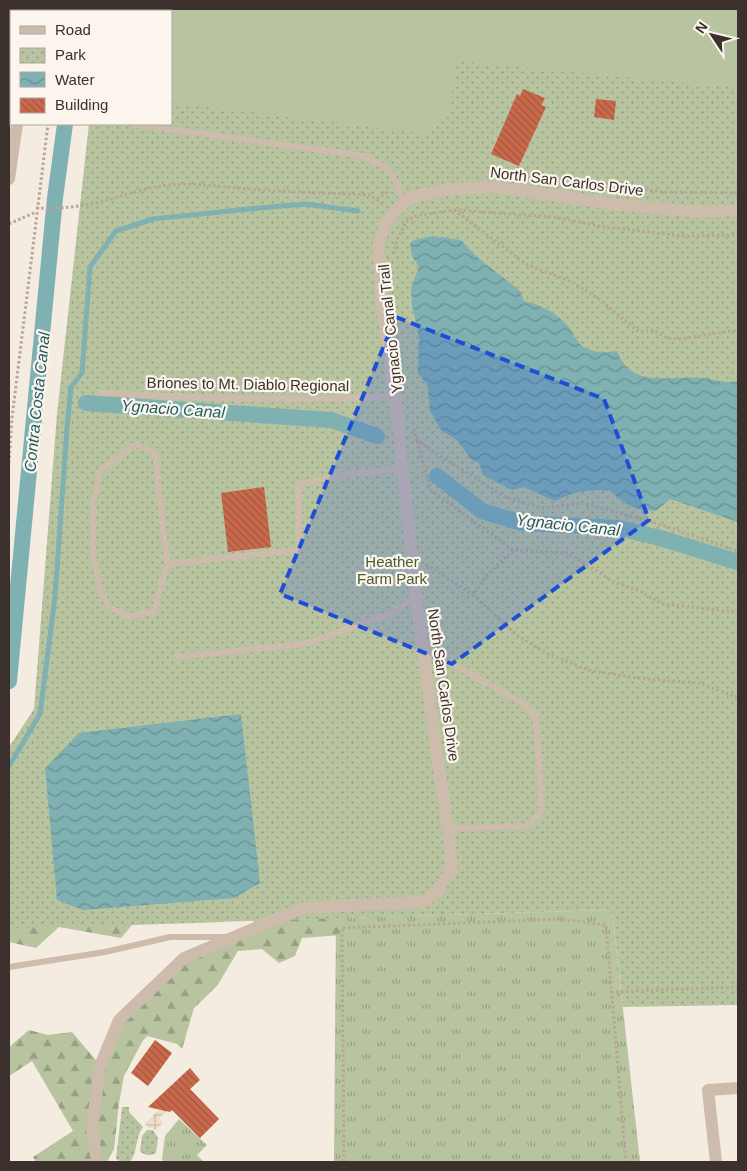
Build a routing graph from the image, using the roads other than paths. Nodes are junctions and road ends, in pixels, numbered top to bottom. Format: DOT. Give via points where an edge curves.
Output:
graph roads {
  1 [pos="17,125"];
  2 [pos="139,125"];
  3 [pos="9,179"];
  4 [pos="398,208"];
  5 [pos="738,210"];
  6 [pos="100,393"];
  7 [pos="395,396"];
  8 [pos="403,470"];
  9 [pos="167,564"];
  10 [pos="416,597"];
  11 [pos="423,647"];
  12 [pos="175,657"];
  13 [pos="448,829"];
  14 [pos="233,938"];
  15 [pos="9,967"];
  16 [pos="738,1088"];
  17 [pos="97,1162"];
  18 [pos="716,1162"];
  1 -- 3 [label="street"];
  2 -- 4 [label="lane" via="364,156 386,168 398,186"];
  4 -- 5 [label="street, North San Carlos Drive" via="423,194 496,187 614,204 701,212"];
  4 -- 7 [label="street, North San Carlos Drive" via="385,225 378,246 382,306"];
  6 -- 7 [label="lane, Briones to Mt. Diablo Regional" via="343,400"];
  7 -- 8 [label="street, North San Carlos Drive"];
  8 -- 9 [label="lane" via="369,471 299,485 299,550"];
  8 -- 10 [label="street, North San Carlos Drive"];
  9 -- 9 [label="lane" via="155,454 138,444 100,469 94,499 94,555 101,594 110,608 130,618 154,611"];
  10 -- 11 [label="street, North San Carlos Drive"];
  10 -- 12 [label="lane" via="389,614 306,644"];
  11 -- 13 [label="street, North San Carlos Drive"];
  11 -- 13 [label="lane" via="522,703 535,716 540,812 526,826"];
  13 -- 14 [label="street, North San Carlos Drive" via="452,869 437,892 423,902 303,908"];
  14 -- 15 [label="lane" via="170,937 105,952"];
  14 -- 17 [label="street, North San Carlos Drive" via="184,958 118,1020 100,1066 92,1129"];
  16 -- 18 [label="street" via="708,1090"];
}
